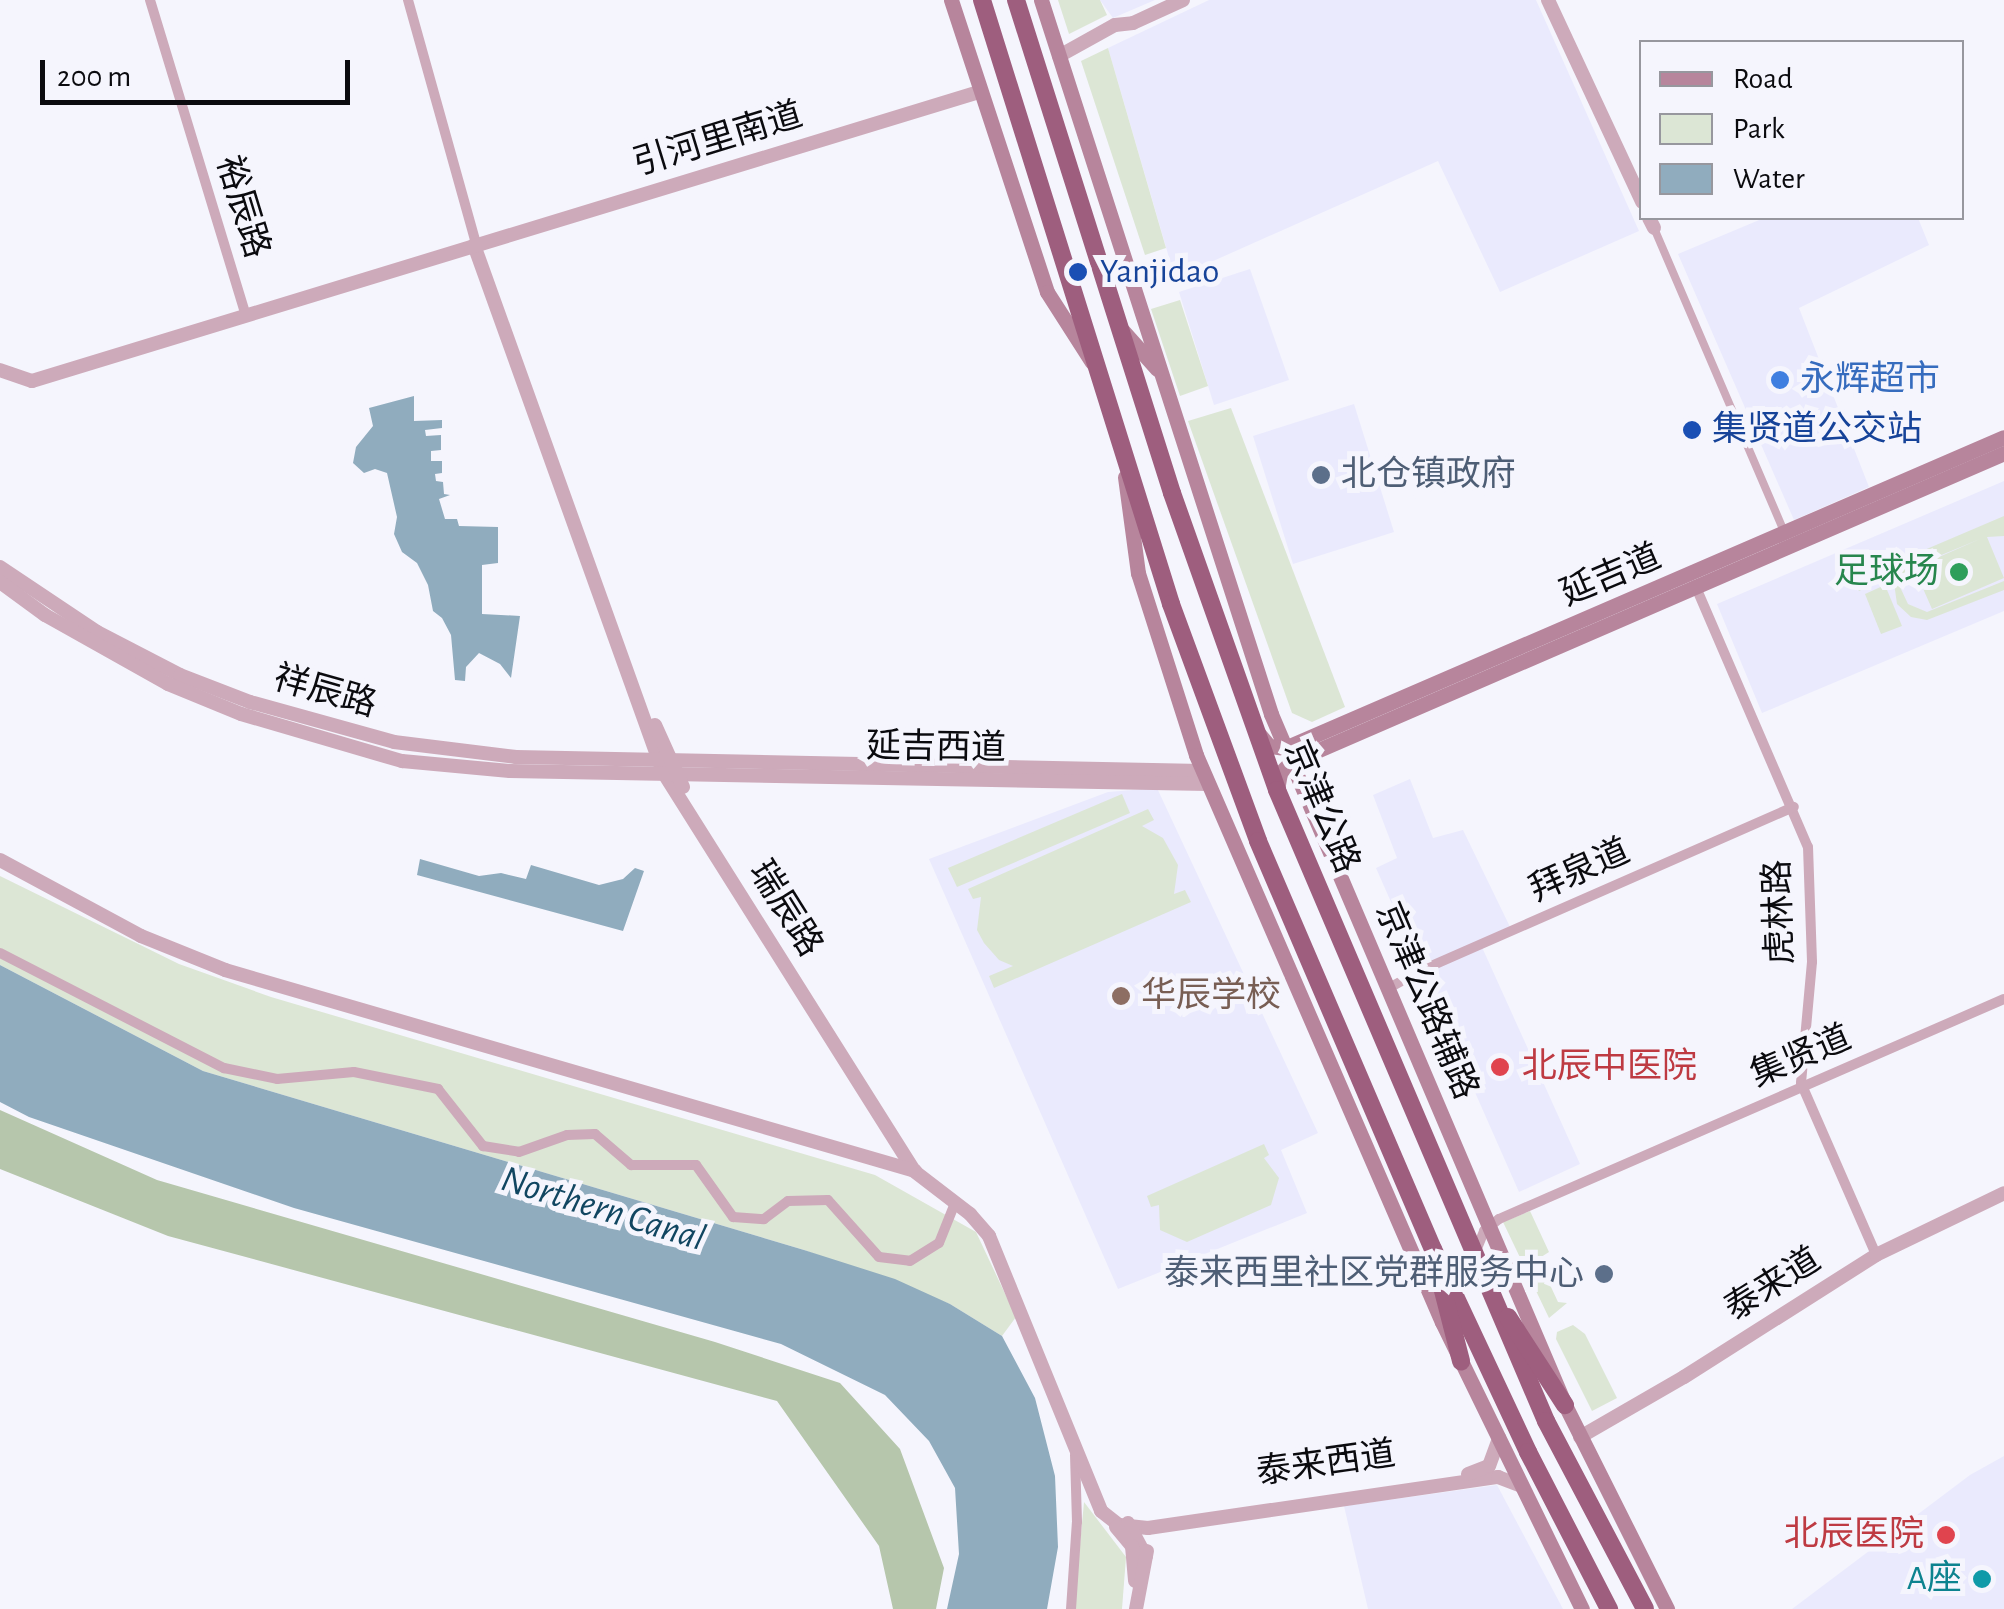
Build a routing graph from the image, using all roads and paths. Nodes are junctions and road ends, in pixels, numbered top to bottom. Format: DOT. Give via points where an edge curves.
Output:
graph roads {
  1 [pos="150,0"];
  2 [pos="408,0"];
  3 [pos="951,0"];
  4 [pos="982,0"];
  5 [pos="1016,0"];
  6 [pos="1041,0"];
  7 [pos="1184,0"];
  8 [pos="1548,0"];
  9 [pos="1058,56"];
  10 [pos="979,92"];
  11 [pos="1639,196"];
  12 [pos="1651,223"];
  13 [pos="476,244"];
  14 [pos="246,315"];
  15 [pos="1123,331"];
  16 [pos="1093,364"];
  17 [pos="0,370"];
  18 [pos="1159,372"];
  19 [pos="2004,437"];
  20 [pos="1121,448"];
  21 [pos="2004,453"];
  22 [pos="1785,534"];
  23 [pos="0,567"];
  24 [pos="1694,581"];
  25 [pos="0,582"];
  26 [pos="1250,721"];
  27 [pos="1288,755"];
  28 [pos="632,765"];
  29 [pos="665,765"];
  30 [pos="1205,778"];
  31 [pos="1277,790"];
  32 [pos="682,794"];
  33 [pos="1794,807"];
  34 [pos="0,860"];
  35 [pos="0,953"];
  36 [pos="1389,988"];
  37 [pos="2004,997"];
  38 [pos="1802,1085"];
  39 [pos="919,1172"];
  40 [pos="2004,1194"];
  41 [pos="955,1203"];
  42 [pos="1454,1208"];
  43 [pos="1487,1221"];
  44 [pos="1433,1249"];
  45 [pos="1876,1255"];
  46 [pos="1476,1257"];
  47 [pos="1491,1293"];
  48 [pos="1461,1361"];
  49 [pos="1565,1405"];
  50 [pos="1073,1424"];
  51 [pos="1580,1437"];
  52 [pos="1499,1438"];
  53 [pos="1074,1442"];
  54 [pos="1522,1486"];
  55 [pos="1115,1518"];
  56 [pos="1141,1528"];
  57 [pos="1135,1582"];
  58 [pos="1071,1609"];
  59 [pos="1132,1609"];
  60 [pos="1582,1609"];
  61 [pos="1609,1609"];
  62 [pos="1645,1609"];
  63 [pos="1667,1609"];
  1 -- 14 [label="street, 裕辰路"];
  2 -- 13 [label="street"];
  3 -- 10 [label="main road"];
  4 -- 16 [label="highway, 京津公路"];
  5 -- 15 [label="highway, 京津公路"];
  6 -- 9 [label="main road, 京津公路辅路"];
  7 -- 9 [label="street" via="1133,24 1115,25"];
  8 -- 11 [label="street"];
  9 -- 18 [label="main road, 京津公路辅路"];
  10 -- 13 [label="street, 引河里南道"];
  10 -- 16 [label="main road" via="1048,292"];
  12 -- 22 [label="street"];
  13 -- 14 [label="street, 引河里南道"];
  13 -- 29 [label="street, 瑞辰路"];
  14 -- 17 [label="street, 引河里南道" via="32,381"];
  15 -- 18 [label="main road"];
  15 -- 26 [label="highway, 京津公路"];
  16 -- 20 [label="highway, 京津公路"];
  18 -- 27 [label="main road, 京津公路辅路"];
  19 -- 22 [label="main road, 延吉道"];
  20 -- 30 [label="main road" via="1138,573"];
  20 -- 44 [label="highway, 京津公路" via="1258,841"];
  21 -- 24 [label="main road, 延吉道"];
  22 -- 24 [label="main road, 延吉道"];
  23 -- 28 [label="street, 祥辰路" via="97,632 180,675 347,732 453,752"];
  24 -- 27 [label="main road, 延吉道"];
  24 -- 33 [label="street, 虎林路"];
  25 -- 28 [label="street, 祥辰路" via="69,630 168,684 310,736 454,766"];
  26 -- 27 [label="main road" via="1269,746"];
  26 -- 31 [label="highway, 京津公路"];
  27 -- 31 [label="main road"];
  27 -- 36 [label="main road, 京津公路辅路"];
  28 -- 29 [label="street, 祥辰路"];
  28 -- 32 [label="street"];
  29 -- 30 [label="street, 延吉西道"];
  29 -- 32 [label="street, 瑞辰路"];
  30 -- 48 [label="main road"];
  31 -- 42 [label="highway, 京津公路"];
  32 -- 39 [label="street, 瑞辰路"];
  33 -- 36 [label="street, 拜泉道"];
  33 -- 38 [label="street, 虎林路" via="1808,847 1811,900"];
  34 -- 39 [label="street" via="140,936 225,970"];
  35 -- 41 [label="street" via="224,1068 278,1079 354,1072 438,1089 484,1146 519,1152 596,1134 632,1165 696,1165 733,1217 764,1220 788,1201 828,1200 879,1257 910,1261 939,1243"];
  36 -- 43 [label="main road, 京津公路辅路"];
  37 -- 38 [label="street, 集贤道"];
  38 -- 43 [label="street, 集贤道"];
  38 -- 45 [label="street, 虎林路"];
  39 -- 41 [label="street, 瑞辰路"];
  39 -- 50 [label="street, 瑞辰路" via="975,1210 992,1231"];
  40 -- 45 [label="street, 泰来道"];
  41 -- 53 [label="street, 瑞辰路" via="994,1246"];
  42 -- 43 [label="street"];
  42 -- 46 [label="highway, 京津公路"];
  43 -- 46 [label="street"];
  43 -- 49 [label="main road, 京津公路辅路"];
  44 -- 48 [label="highway"];
  44 -- 61 [label="highway, 京津公路"];
  45 -- 51 [label="street, 泰来道"];
  46 -- 47 [label="highway, 京津公路"];
  47 -- 49 [label="highway"];
  47 -- 62 [label="highway, 京津公路" via="1598,1527"];
  48 -- 52 [label="main road"];
  49 -- 51 [label="main road, 京津公路辅路"];
  50 -- 53 [label="street"];
  50 -- 55 [label="street, 瑞辰路"];
  51 -- 63 [label="main road, 京津公路辅路"];
  52 -- 54 [label="main road"];
  52 -- 56 [label="street, 泰来西道" via="1493,1462 1477,1473"];
  53 -- 55 [label="street, 瑞辰路" via="1094,1501"];
  53 -- 58 [label="street" via="1078,1522"];
  54 -- 56 [label="street, 泰来西道" via="1498,1477"];
  54 -- 60 [label="main road"];
  55 -- 56 [label="street"];
  55 -- 57 [label="street" via="1132,1546"];
  56 -- 57 [label="street"];
  56 -- 59 [label="street" via="1146,1557"];
  57 -- 59 [label="street"];
}
